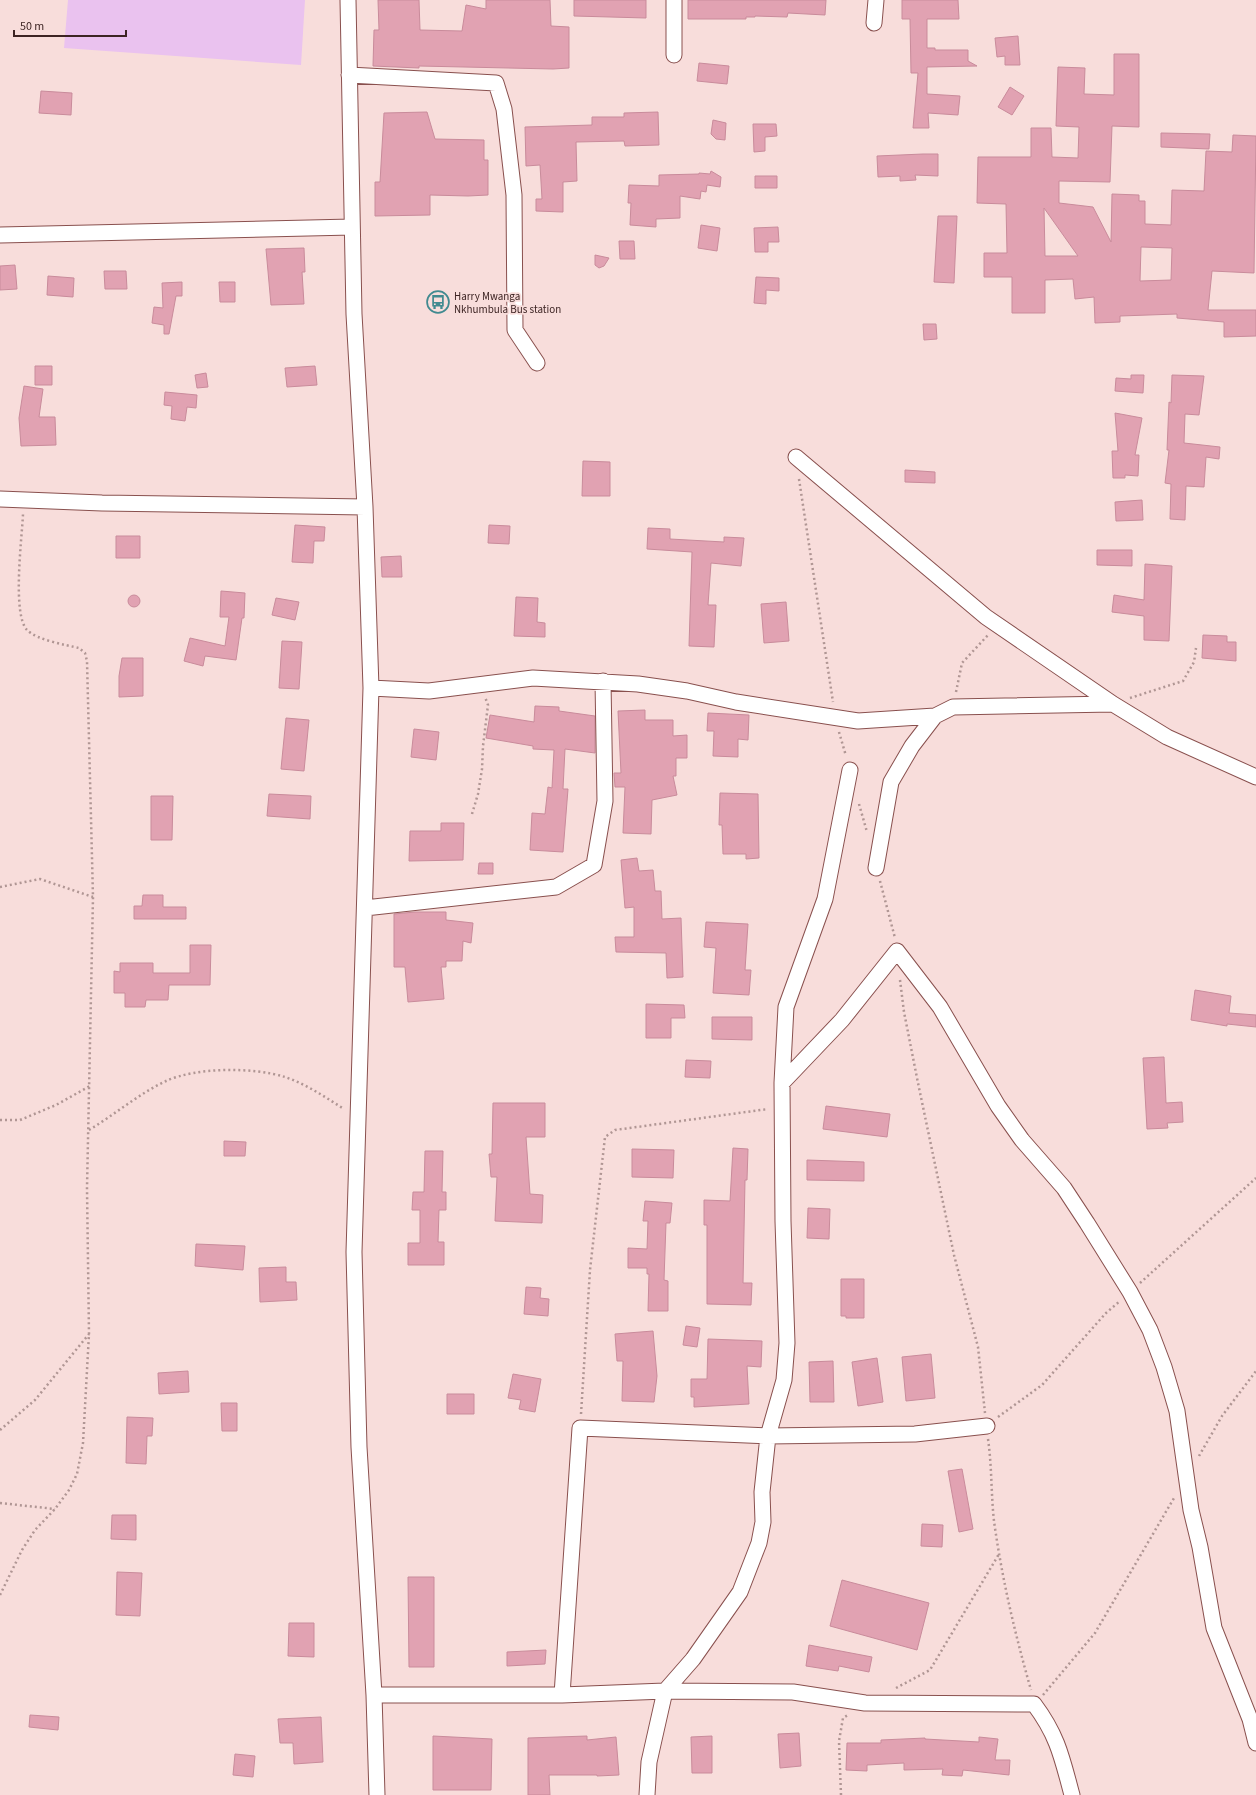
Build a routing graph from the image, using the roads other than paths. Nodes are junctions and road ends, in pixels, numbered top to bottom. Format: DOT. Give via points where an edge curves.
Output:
graph roads {
  1 [pos="348,0"];
  2 [pos="674,0"];
  3 [pos="876,0"];
  4 [pos="874,23"];
  5 [pos="674,55"];
  6 [pos="349,74"];
  7 [pos="352,227"];
  8 [pos="0,235"];
  9 [pos="537,364"];
  10 [pos="796,457"];
  11 [pos="0,499"];
  12 [pos="365,506"];
  13 [pos="603,682"];
  14 [pos="371,688"];
  15 [pos="1112,704"];
  16 [pos="936,716"];
  17 [pos="850,770"];
  18 [pos="1256,777"];
  19 [pos="876,868"];
  20 [pos="365,908"];
  21 [pos="782,1083"];
  22 [pos="987,1426"];
  23 [pos="768,1436"];
  24 [pos="664,1691"];
  25 [pos="374,1695"];
  26 [pos="562,1695"];
  27 [pos="1256,1743"];
  28 [pos="377,1795"];
  29 [pos="647,1795"];
  30 [pos="1072,1795"];
  1 -- 6 [label="street"];
  2 -- 5 [label="street"];
  3 -- 4 [label="street"];
  6 -- 7 [label="street"];
  6 -- 9 [label="street" via="496,83 504,109 514,195 515,330"];
  7 -- 8 [label="street"];
  7 -- 12 [label="street" via="354,314"];
  10 -- 15 [label="street" via="986,617"];
  11 -- 12 [label="street" via="102,503"];
  12 -- 14 [label="street"];
  13 -- 14 [label="street" via="533,678 429,691"];
  13 -- 16 [label="street" via="687,691 736,702 858,721"];
  13 -- 20 [label="street" via="605,802 594,865 556,887"];
  14 -- 20 [label="street"];
  15 -- 16 [label="street" via="953,707"];
  15 -- 18 [label="street" via="1167,737"];
  16 -- 19 [label="street" via="912,746 891,782"];
  17 -- 21 [label="street" via="825,899 786,1007"];
  20 -- 25 [label="street" via="354,1252 359,1447"];
  21 -- 23 [label="street" via="782,1221 786,1343 784,1380"];
  21 -- 27 [label="street" via="842,1020 897,950 940,1007 998,1106 1022,1140 1064,1188 1130,1292 1150,1330 1177,1411 1186,1479 1214,1628 1250,1719"];
  22 -- 23 [label="street" via="915,1434"];
  23 -- 24 [label="street" via="759,1543 748,1574 740,1592 721,1620"];
  23 -- 26 [label="street" via="580,1428"];
  24 -- 26 [label="street"];
  24 -- 29 [label="street" via="649,1762"];
  24 -- 30 [label="street" via="793,1692 865,1704 1034,1704 1049,1724 1058,1745"];
  25 -- 26 [label="street"];
  25 -- 28 [label="street"];
}
